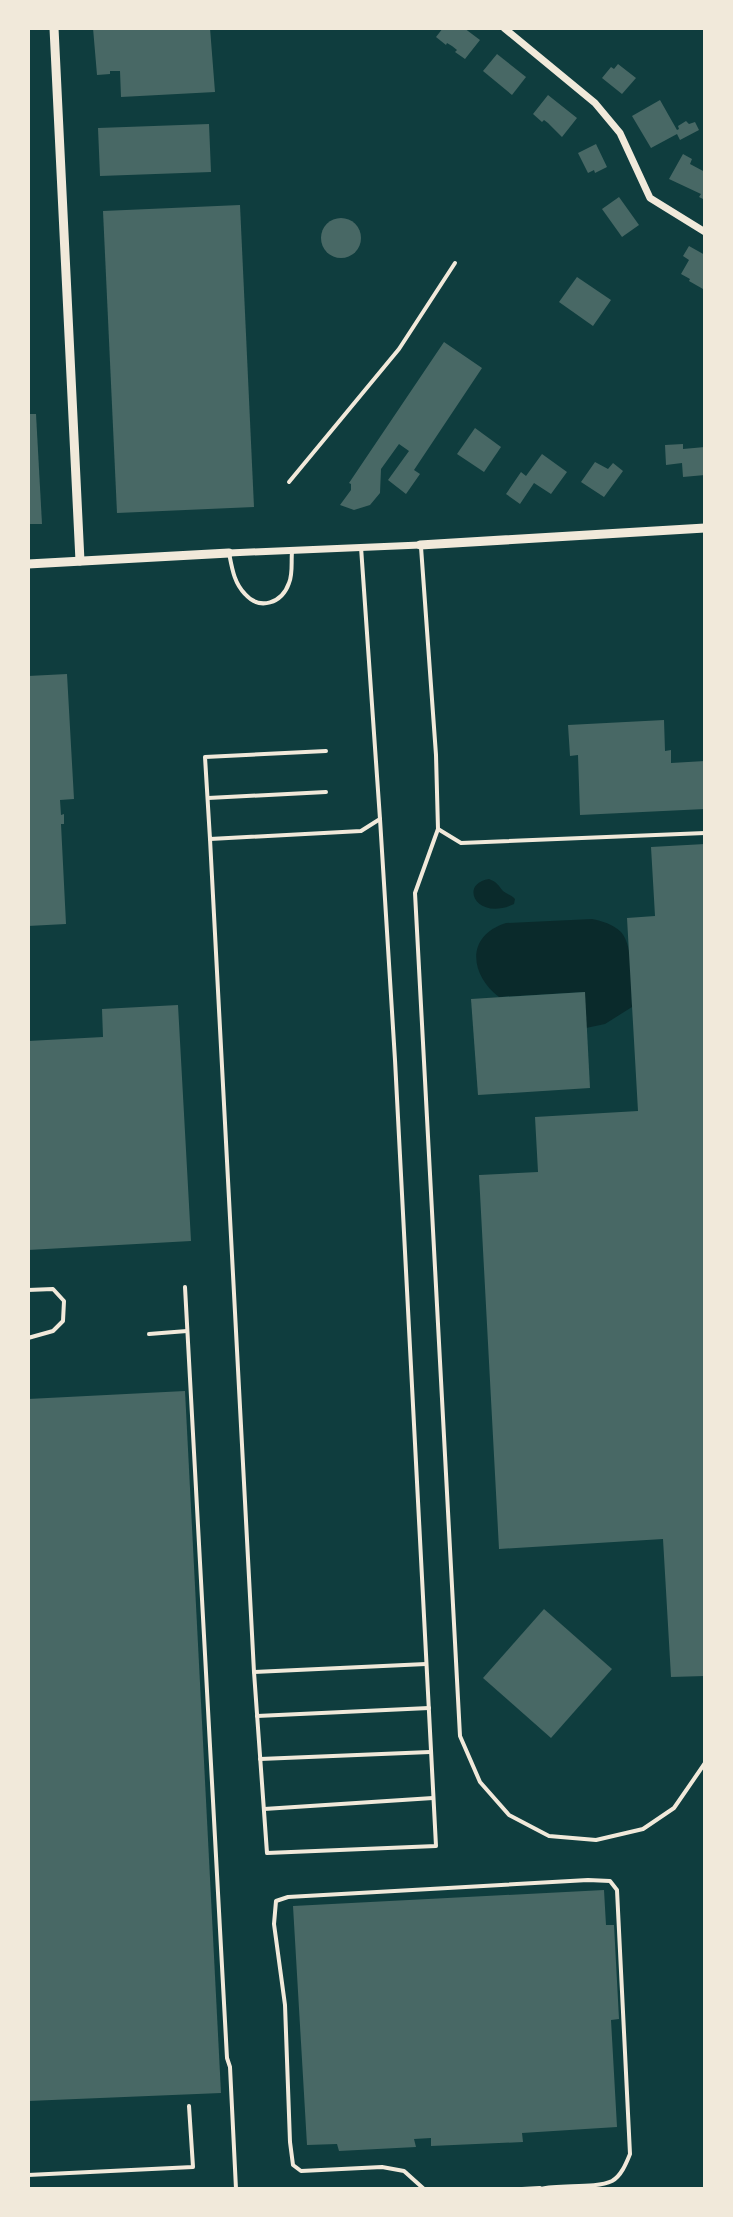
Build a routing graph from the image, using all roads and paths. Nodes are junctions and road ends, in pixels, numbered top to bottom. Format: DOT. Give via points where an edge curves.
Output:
graph roads {
  1 [pos="54,28"];
  2 [pos="504,28"];
  3 [pos="705,232"];
  4 [pos="455,263"];
  5 [pos="289,482"];
  6 [pos="705,528"];
  7 [pos="420,545"];
  8 [pos="361,547"];
  9 [pos="292,550"];
  10 [pos="229,553"];
  11 [pos="80,561"];
  12 [pos="28,564"];
  13 [pos="326,751"];
  14 [pos="326,792"];
  15 [pos="208,798"];
  16 [pos="380,819"];
  17 [pos="438,829"];
  18 [pos="705,833"];
  19 [pos="210,839"];
  20 [pos="185,1287"];
  21 [pos="28,1290"];
  22 [pos="187,1331"];
  23 [pos="149,1334"];
  24 [pos="28,1338"];
  25 [pos="426,1664"];
  26 [pos="254,1672"];
  27 [pos="429,1708"];
  28 [pos="257,1716"];
  29 [pos="431,1752"];
  30 [pos="260,1759"];
  31 [pos="705,1763"];
  32 [pos="433,1798"];
  33 [pos="264,1809"];
  34 [pos="189,2106"];
  35 [pos="28,2175"];
  36 [pos="541,2188"];
  37 [pos="236,2189"];
  38 [pos="424,2189"];
  39 [pos="522,2189"];
  1 -- 11 [label="street"];
  2 -- 3 [label="street" via="595,103 620,133 650,198"];
  4 -- 5 [label="lane" via="399,349"];
  6 -- 7 [label="street"];
  7 -- 8 [label="street"];
  7 -- 17 [label="lane"];
  8 -- 9 [label="street"];
  8 -- 16 [label="lane"];
  9 -- 10 [label="street"];
  9 -- 10 [label="lane" via="291,580 272,603 246,596 233,574"];
  10 -- 11 [label="street"];
  11 -- 12 [label="street"];
  13 -- 15 [label="lane" via="205,757"];
  14 -- 15 [label="lane"];
  15 -- 19 [label="lane"];
  16 -- 19 [label="lane" via="361,831"];
  16 -- 25 [label="lane"];
  17 -- 18 [label="lane" via="461,843"];
  17 -- 31 [label="lane" via="415,893 460,1736 480,1782 509,1815 549,1836 596,1840 643,1829 674,1808"];
  19 -- 26 [label="lane"];
  20 -- 22 [label="lane"];
  21 -- 24 [label="lane" via="53,1289 64,1301 63,1321 53,1331"];
  22 -- 23 [label="lane"];
  22 -- 37 [label="lane"];
  25 -- 26 [label="lane"];
  25 -- 27 [label="lane"];
  26 -- 28 [label="lane"];
  27 -- 28 [label="lane"];
  27 -- 29 [label="lane"];
  28 -- 30 [label="lane"];
  29 -- 30 [label="lane"];
  29 -- 32 [label="lane"];
  30 -- 33 [label="lane"];
  32 -- 33 [label="lane"];
  32 -- 33 [label="lane" via="436,1846 267,1853"];
  34 -- 35 [label="lane" via="193,2167"];
  36 -- 38 [label="lane" via="612,2181 630,2154 617,1890 610,1881 276,1901 293,2165 301,2171 404,2171"];
  36 -- 39 [label="lane"];
}
